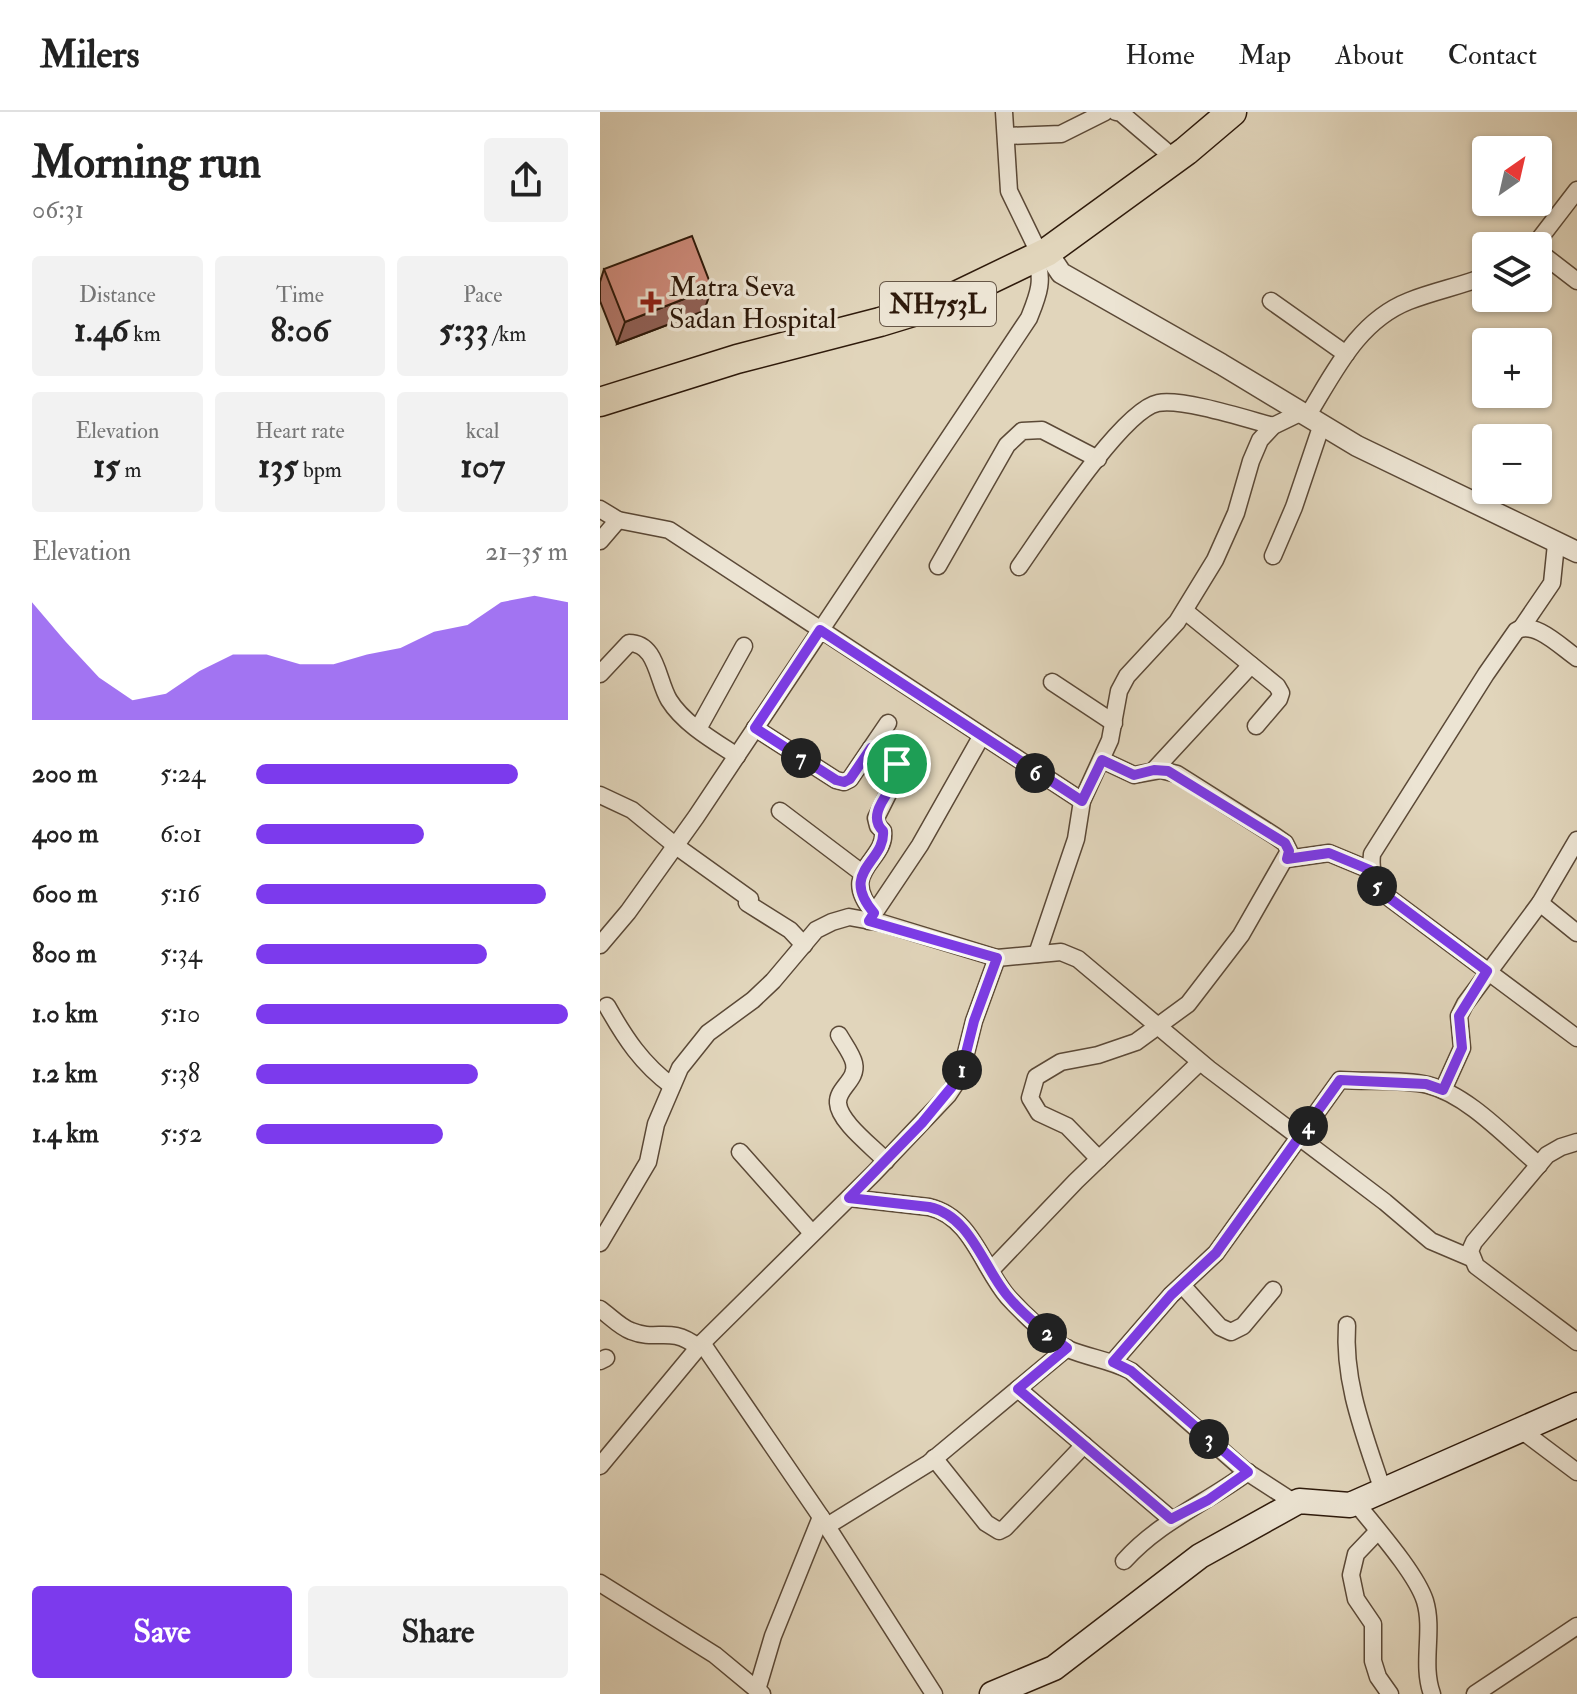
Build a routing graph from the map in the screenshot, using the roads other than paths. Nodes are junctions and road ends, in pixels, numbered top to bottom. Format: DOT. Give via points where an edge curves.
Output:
graph roads {
  1 [pos="1004,112"];
  2 [pos="1105,112"];
  3 [pos="1116,112"];
  4 [pos="1232,112"];
  5 [pos="1007,136"];
  6 [pos="1175,159"];
  7 [pos="1574,199"];
  8 [pos="1546,232"];
  9 [pos="1040,255"];
  10 [pos="1552,262"];
  11 [pos="1472,280"];
  12 [pos="1577,281"];
  13 [pos="1271,301"];
  14 [pos="1346,354"];
  15 [pos="600,402"];
  16 [pos="1311,417"];
  17 [pos="1273,426"];
  18 [pos="1098,459"];
  19 [pos="600,509"];
  20 [pos="618,520"];
  21 [pos="600,541"];
  22 [pos="1556,544"];
  23 [pos="1577,552"];
  24 [pos="1273,556"];
  25 [pos="938,566"];
  26 [pos="1019,567"];
  27 [pos="1185,611"];
  28 [pos="1522,627"];
  29 [pos="820,630"];
  30 [pos="744,646"];
  31 [pos="1577,658"];
  32 [pos="1251,665"];
  33 [pos="600,674"];
  34 [pos="1052,682"];
  35 [pos="888,723"];
  36 [pos="1114,723"];
  37 [pos="1256,726"];
  38 [pos="755,728"];
  39 [pos="698,729"];
  40 [pos="981,737"];
  41 [pos="871,748"];
  42 [pos="737,756"];
  43 [pos="1102,760"];
  44 [pos="1154,770"];
  45 [pos="600,795"];
  46 [pos="1082,801"];
  47 [pos="780,811"];
  48 [pos="1577,840"];
  49 [pos="676,846"];
  50 [pos="1287,859"];
  51 [pos="1370,870"];
  52 [pos="862,873"];
  53 [pos="1540,903"];
  54 [pos="871,917"];
  55 [pos="1577,933"];
  56 [pos="600,945"];
  57 [pos="804,945"];
  58 [pos="1037,954"];
  59 [pos="997,958"];
  60 [pos="1487,971"];
  61 [pos="607,1006"];
  62 [pos="1157,1026"];
  63 [pos="839,1035"];
  64 [pos="1577,1038"];
  65 [pos="1200,1062"];
  66 [pos="672,1086"];
  67 [pos="1443,1090"];
  68 [pos="1300,1138"];
  69 [pos="1577,1142"];
  70 [pos="740,1152"];
  71 [pos="1099,1159"];
  72 [pos="886,1161"];
  73 [pos="1539,1165"];
  74 [pos="849,1198"];
  75 [pos="812,1233"];
  76 [pos="600,1243"];
  77 [pos="1471,1258"];
  78 [pos="991,1270"];
  79 [pos="1182,1285"];
  80 [pos="1273,1290"];
  81 [pos="600,1309"];
  82 [pos="1347,1325"];
  83 [pos="1577,1342"];
  84 [pos="700,1345"];
  85 [pos="1067,1348"];
  86 [pos="1113,1362"];
  87 [pos="1018,1389"];
  88 [pos="1577,1405"];
  89 [pos="1521,1430"];
  90 [pos="1084,1445"];
  91 [pos="934,1458"];
  92 [pos="600,1466"];
  93 [pos="1248,1472"];
  94 [pos="1577,1472"];
  95 [pos="1383,1491"];
  96 [pos="1295,1503"];
  97 [pos="1356,1503"];
  98 [pos="1171,1519"];
  99 [pos="824,1522"];
  100 [pos="1378,1531"];
  101 [pos="1124,1561"];
  102 [pos="600,1583"];
  103 [pos="1577,1626"];
  104 [pos="760,1692"];
  105 [pos="934,1694"];
  106 [pos="992,1694"];
  107 [pos="1390,1694"];
  108 [pos="1432,1694"];
  109 [pos="1475,1694"];
  1 -- 5 [label="street"];
  2 -- 5 [label="street" via="1061,134"];
  3 -- 6 [label="street"];
  4 -- 6 [label="highway, NH753L"];
  5 -- 9 [label="street" via="1009,191"];
  6 -- 9 [label="highway, NH753L"];
  7 -- 8 [label="street"];
  9 -- 15 [label="highway, NH753L" via="939,304"];
  9 -- 16 [label="street" via="1061,273"];
  9 -- 29 [label="street" via="1039,292 1029,318"];
  10 -- 12 [label="street"];
  11 -- 14 [label="street" via="1378,316"];
  13 -- 14 [label="street"];
  14 -- 16 [label="street"];
  16 -- 17 [label="street"];
  16 -- 22 [label="street" via="1357,446"];
  16 -- 24 [label="street" via="1294,507"];
  17 -- 18 [label="street" via="1158,403 1119,431"];
  17 -- 27 [label="street" via="1260,440 1236,513"];
  18 -- 25 [label="street" via="1042,430 1022,431 1007,445"];
  18 -- 26 [label="street"];
  19 -- 20 [label="street"];
  20 -- 21 [label="street"];
  20 -- 29 [label="street" via="669,530"];
  22 -- 23 [label="street"];
  22 -- 28 [label="street" via="1552,583"];
  27 -- 32 [label="street"];
  27 -- 36 [label="street" via="1127,676"];
  28 -- 31 [label="street" via="1532,628"];
  28 -- 51 [label="street" via="1504,646 1372,854"];
  29 -- 38 [label="street"];
  29 -- 40 [label="street"];
  30 -- 39 [label="street"];
  32 -- 37 [label="street" via="1281,693"];
  32 -- 44 [label="street"];
  33 -- 39 [label="street" via="629,643 647,648 671,703"];
  34 -- 36 [label="street"];
  35 -- 41 [label="street"];
  36 -- 43 [label="street"];
  38 -- 41 [label="street" via="844,782"];
  38 -- 42 [label="street"];
  39 -- 42 [label="street"];
  40 -- 46 [label="street"];
  40 -- 54 [label="street" via="920,845"];
  41 -- 52 [label="street" via="900,770 877,811 882,841"];
  42 -- 49 [label="street"];
  43 -- 44 [label="street" via="1134,775"];
  43 -- 46 [label="street"];
  44 -- 50 [label="street" via="1177,774 1275,836 1285,843"];
  45 -- 49 [label="street" via="632,810"];
  46 -- 58 [label="street" via="1076,839"];
  47 -- 52 [label="street"];
  48 -- 53 [label="street"];
  49 -- 56 [label="street"];
  49 -- 57 [label="street"];
  50 -- 51 [label="street" via="1329,853"];
  50 -- 62 [label="street" via="1225,958 1188,1004"];
  51 -- 60 [label="street" via="1388,897"];
  52 -- 54 [label="street" via="862,894"];
  53 -- 55 [label="street"];
  53 -- 60 [label="street"];
  54 -- 57 [label="street" via="832,922"];
  54 -- 59 [label="street"];
  57 -- 66 [label="street" via="753,1000 708,1033"];
  58 -- 59 [label="street"];
  58 -- 62 [label="street" via="1061,952 1078,959"];
  59 -- 72 [label="street" via="960,1077"];
  60 -- 64 [label="street"];
  60 -- 67 [label="street" via="1459,1016 1462,1048"];
  61 -- 66 [label="street" via="644,1064"];
  62 -- 65 [label="street"];
  62 -- 71 [label="street" via="1136,1042 1061,1062 1036,1077 1030,1098 1039,1113 1067,1126"];
  63 -- 72 [label="street" via="855,1069 838,1097 842,1116"];
  65 -- 68 [label="street"];
  65 -- 71 [label="street"];
  66 -- 76 [label="street" via="648,1162"];
  67 -- 68 [label="street" via="1426,1084 1340,1080"];
  67 -- 73 [label="street" via="1460,1098"];
  68 -- 77 [label="street" via="1431,1241"];
  68 -- 79 [label="street" via="1216,1253"];
  69 -- 73 [label="street" via="1553,1151"];
  70 -- 75 [label="street"];
  71 -- 78 [label="street"];
  72 -- 74 [label="street"];
  73 -- 77 [label="street" via="1474,1242"];
  74 -- 75 [label="street"];
  74 -- 78 [label="street" via="942,1210 972,1239"];
  75 -- 84 [label="street"];
  77 -- 83 [label="street"];
  78 -- 85 [label="street" via="1008,1297"];
  79 -- 80 [label="street" via="1220,1327 1231,1332 1243,1326"];
  79 -- 86 [label="street"];
  81 -- 84 [label="street" via="632,1332 672,1333"];
  82 -- 95 [label="street" via="1350,1388"];
  84 -- 92 [label="street"];
  84 -- 99 [label="street"];
  85 -- 86 [label="street"];
  85 -- 87 [label="street"];
  86 -- 93 [label="street" via="1131,1371"];
  87 -- 90 [label="street"];
  87 -- 91 [label="street"];
  88 -- 89 [label="main road"];
  89 -- 94 [label="street"];
  89 -- 95 [label="main road"];
  90 -- 91 [label="street" via="999,1531 986,1523"];
  90 -- 98 [label="street"];
  91 -- 99 [label="street"];
  93 -- 96 [label="street"];
  93 -- 98 [label="street"];
  95 -- 97 [label="main road"];
  96 -- 97 [label="main road"];
  96 -- 106 [label="main road" via="1200,1556 1054,1668"];
  97 -- 100 [label="street"];
  98 -- 101 [label="street"];
  99 -- 104 [label="street" via="773,1636"];
  99 -- 105 [label="street"];
  100 -- 107 [label="street" via="1356,1554 1351,1575 1356,1599 1373,1624 1378,1677"];
  100 -- 108 [label="street" via="1425,1600 1426,1671"];
  102 -- 104 [label="street" via="715,1655"];
  103 -- 109 [label="street"];
}
